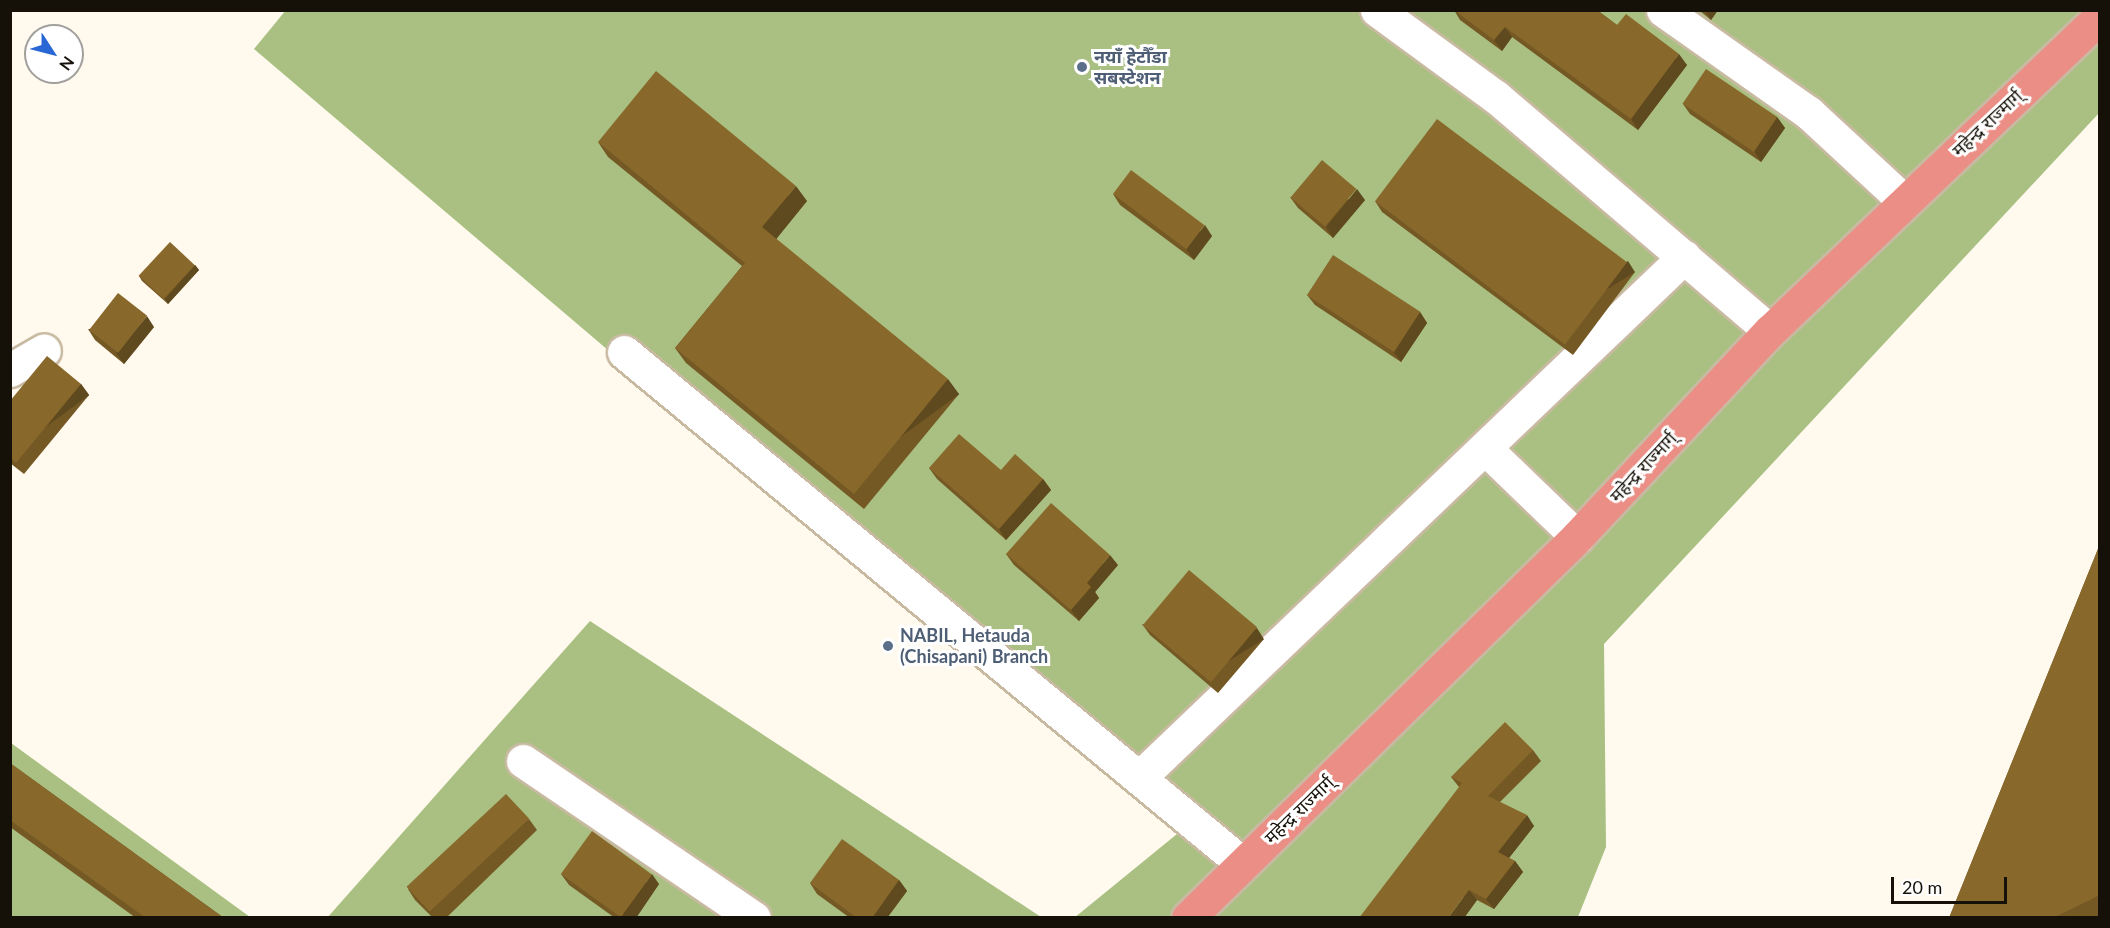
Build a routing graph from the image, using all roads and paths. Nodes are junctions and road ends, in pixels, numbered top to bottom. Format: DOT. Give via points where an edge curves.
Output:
graph roads {
  1 [pos="1377,10"];
  2 [pos="1663,10"];
  3 [pos="2100,17"];
  4 [pos="1904,201"];
  5 [pos="1684,258"];
  6 [pos="1770,331"];
  7 [pos="44,350"];
  8 [pos="624,352"];
  9 [pos="10,370"];
  10 [pos="1486,449"];
  11 [pos="1577,537"];
  12 [pos="523,761"];
  13 [pos="1140,777"];
  14 [pos="1243,864"];
  15 [pos="754,918"];
  16 [pos="1188,918"];
  1 -- 5 [label="street" via="1496,98"];
  2 -- 4 [label="street" via="1809,113"];
  3 -- 4 [label="highway, महेन्द्र राज्मार्ग्"];
  4 -- 6 [label="highway, महेन्द्र राज्मार्ग्"];
  5 -- 6 [label="street"];
  5 -- 10 [label="street"];
  6 -- 11 [label="highway, महेन्द्र राज्मार्ग्"];
  7 -- 9 [label="street"];
  8 -- 13 [label="street"];
  10 -- 11 [label="street"];
  10 -- 13 [label="street"];
  11 -- 14 [label="highway, महेन्द्र राज्मार्ग्"];
  12 -- 15 [label="street"];
  13 -- 14 [label="street"];
  14 -- 16 [label="highway, महेन्द्र राज्मार्ग्"];
}
